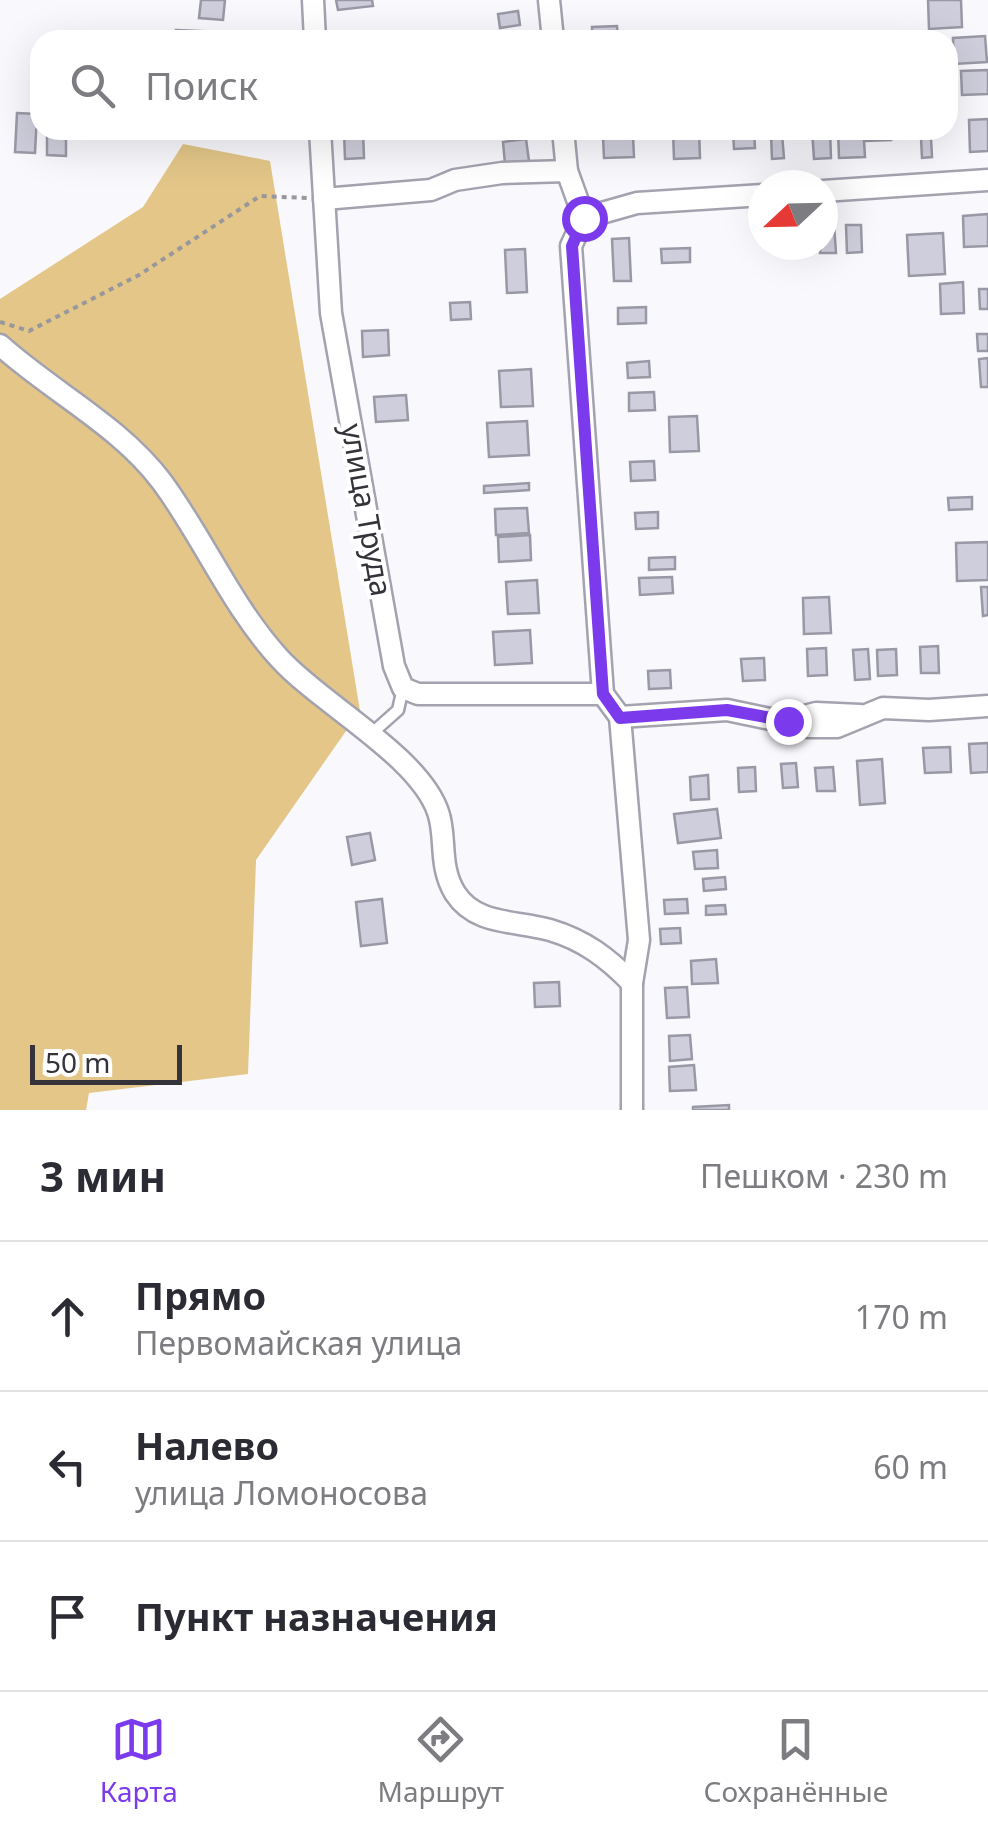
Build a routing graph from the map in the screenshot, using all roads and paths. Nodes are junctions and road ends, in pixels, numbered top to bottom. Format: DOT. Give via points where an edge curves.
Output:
graph roads {
  1 [pos="313,0"];
  2 [pos="549,0"];
  3 [pos="314,30"];
  4 [pos="552,30"];
  5 [pos="321,140"];
  6 [pos="564,140"];
  7 [pos="568,170"];
  8 [pos="988,180"];
  9 [pos="838,190"];
  10 [pos="748,196"];
  11 [pos="324,198"];
  12 [pos="584,218"];
  13 [pos="0,322"];
  14 [pos="0,345"];
  15 [pos="403,688"];
  16 [pos="603,694"];
  17 [pos="988,706"];
  18 [pos="620,718"];
  19 [pos="371,734"];
  20 [pos="632,984"];
  21 [pos="632,1110"];
  1 -- 3 [label="street"];
  2 -- 4 [label="street"];
  5 -- 11 [label="street, улица Труда"];
  6 -- 7 [label="street"];
  7 -- 11 [label="street"];
  7 -- 12 [label="street"];
  8 -- 9 [label="street"];
  10 -- 12 [label="street" via="637,204"];
  11 -- 13 [label="path" via="260,196 139,276 29,331"];
  11 -- 15 [label="street, улица Труда" via="331,313"];
  12 -- 16 [label="street" via="572,246"];
  14 -- 19 [label="street" via="130,446 161,481 277,656 312,692"];
  15 -- 16 [label="street" via="418,694"];
  15 -- 19 [label="lane" via="398,710"];
  16 -- 18 [label="street"];
  17 -- 18 [label="street" via="882,708 838,727 727,710"];
  18 -- 20 [label="street" via="639,940"];
  19 -- 20 [label="street" via="438,812 440,854 455,893 480,917 552,930 588,945"];
  20 -- 21 [label="street"];
}
